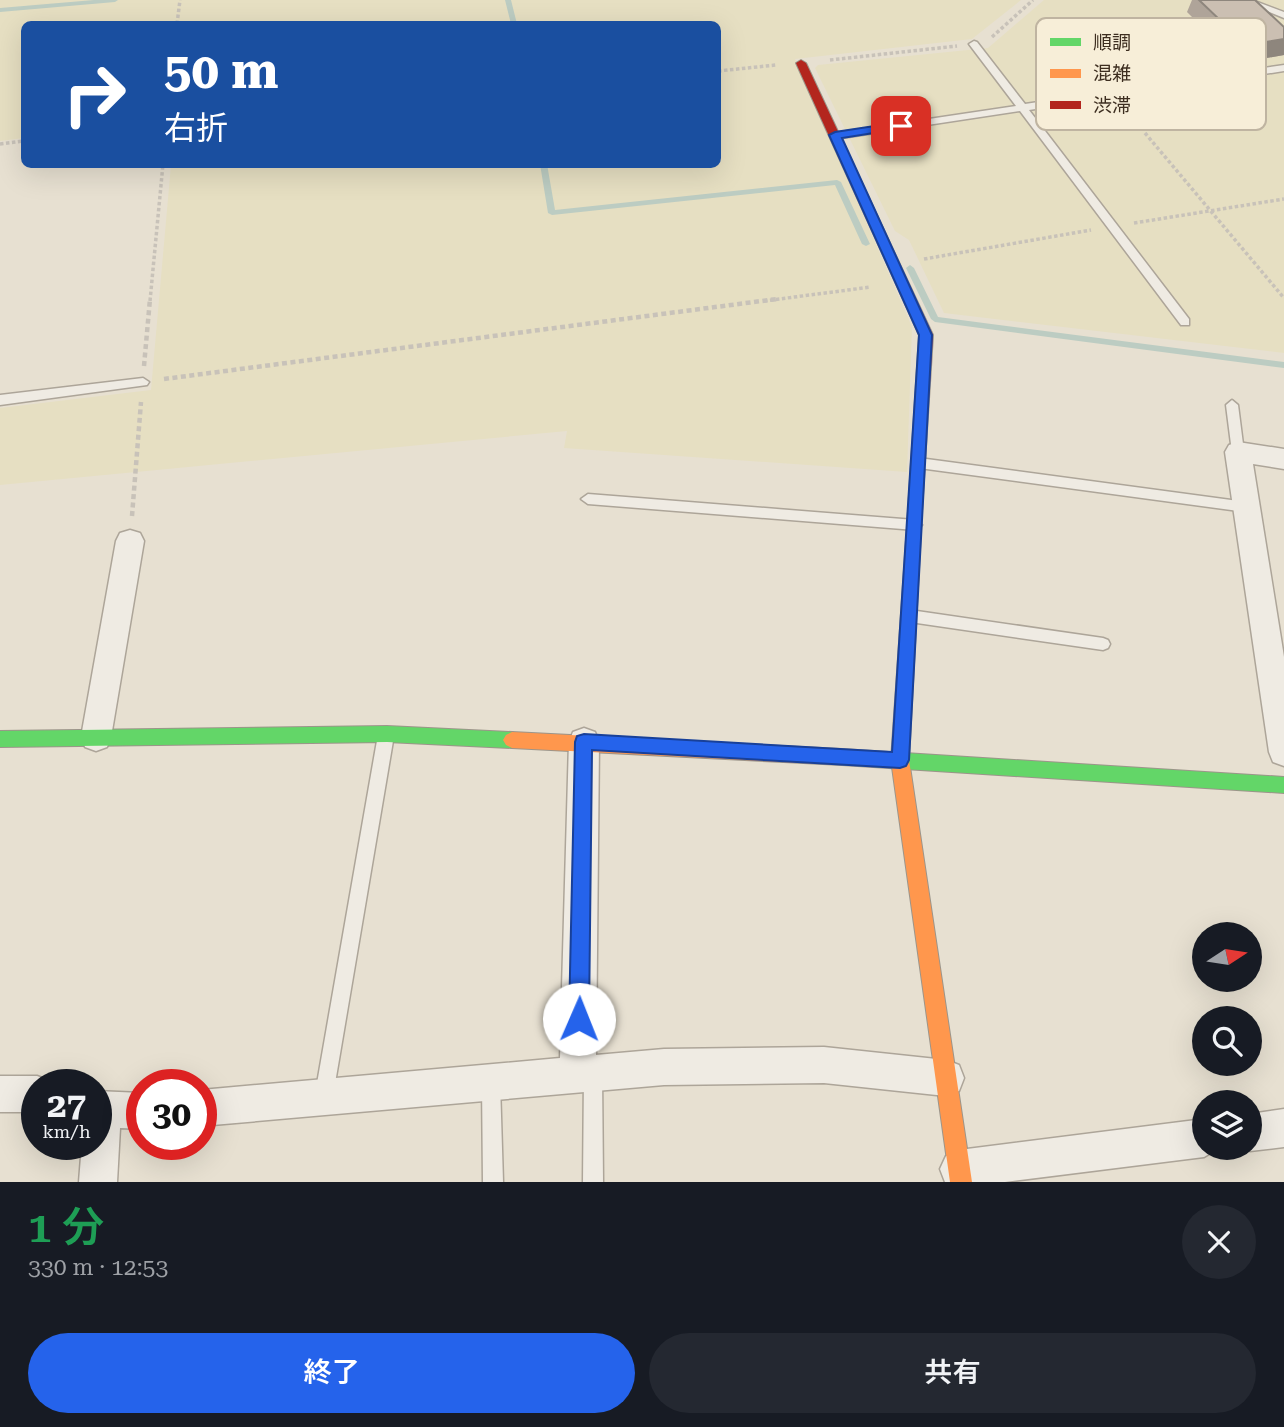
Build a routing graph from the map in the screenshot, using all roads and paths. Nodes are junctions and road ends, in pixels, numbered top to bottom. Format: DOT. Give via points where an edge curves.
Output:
graph roads {
  1 [pos="180,0"];
  2 [pos="1033,0"];
  3 [pos="1244,0"];
  4 [pos="1284,15"];
  5 [pos="177,21"];
  6 [pos="974,44"];
  7 [pos="801,63"];
  8 [pos="1284,68"];
  9 [pos="721,71"];
  10 [pos="1266,71"];
  11 [pos="1036,105"];
  12 [pos="1022,107"];
  13 [pos="1036,125"];
  14 [pos="1039,130"];
  15 [pos="1145,133"];
  16 [pos="835,135"];
  17 [pos="21,141"];
  18 [pos="0,144"];
  19 [pos="163,168"];
  20 [pos="904,282"];
  21 [pos="1284,298"];
  22 [pos="1185,322"];
  23 [pos="143,382"];
  24 [pos="0,400"];
  25 [pos="1232,405"];
  26 [pos="1238,452"];
  27 [pos="1284,459"];
  28 [pos="919,463"];
  29 [pos="588,499"];
  30 [pos="1246,507"];
  31 [pos="916,526"];
  32 [pos="130,541"];
  33 [pos="1273,612"];
  34 [pos="909,616"];
  35 [pos="1103,644"];
  36 [pos="387,734"];
  37 [pos="96,737"];
  38 [pos="0,739"];
  39 [pos="584,742"];
  40 [pos="1284,752"];
  41 [pos="900,760"];
  42 [pos="1284,785"];
  43 [pos="585,1074"];
  44 [pos="946,1078"];
  45 [pos="491,1082"];
  46 [pos="0,1094"];
  47 [pos="21,1094"];
  48 [pos="324,1097"];
  49 [pos="217,1107"];
  50 [pos="1284,1128"];
  51 [pos="1262,1131"];
  52 [pos="1192,1140"];
  53 [pos="98,1160"];
  54 [pos="960,1175"];
  55 [pos="98,1182"];
  56 [pos="493,1182"];
  57 [pos="593,1182"];
  1 -- 5 [label="path"];
  2 -- 6 [label="path" via="994,36"];
  3 -- 4 [label="lane"];
  6 -- 7 [label="path"];
  6 -- 12 [label="lane"];
  7 -- 9 [label="path"];
  7 -- 16 [label="street"];
  8 -- 10 [label="lane"];
  11 -- 12 [label="lane"];
  12 -- 13 [label="lane"];
  12 -- 16 [label="lane"];
  14 -- 22 [label="lane"];
  15 -- 21 [label="path"];
  16 -- 20 [label="street"];
  17 -- 18 [label="path"];
  19 -- 23 [label="path"];
  20 -- 23 [label="path"];
  20 -- 28 [label="street" via="924,326 927,345"];
  23 -- 24 [label="lane"];
  23 -- 32 [label="path"];
  25 -- 26 [label="lane"];
  26 -- 27 [label="street"];
  26 -- 30 [label="street"];
  28 -- 30 [label="lane"];
  28 -- 31 [label="street"];
  29 -- 31 [label="lane"];
  30 -- 33 [label="street"];
  31 -- 34 [label="street"];
  32 -- 37 [label="street"];
  33 -- 40 [label="street"];
  34 -- 35 [label="lane"];
  34 -- 41 [label="street"];
  36 -- 37 [label="street"];
  36 -- 39 [label="street"];
  36 -- 48 [label="lane"];
  37 -- 38 [label="street"];
  39 -- 41 [label="street"];
  39 -- 43 [label="street"];
  41 -- 42 [label="street"];
  41 -- 44 [label="street"];
  43 -- 44 [label="street" via="664,1067 824,1065"];
  43 -- 45 [label="street"];
  43 -- 57 [label="lane"];
  44 -- 54 [label="street"];
  45 -- 48 [label="street"];
  45 -- 56 [label="lane"];
  46 -- 47 [label="street"];
  48 -- 49 [label="street"];
  50 -- 51 [label="street"];
  52 -- 54 [label="street"];
  53 -- 55 [label="street"];
}
